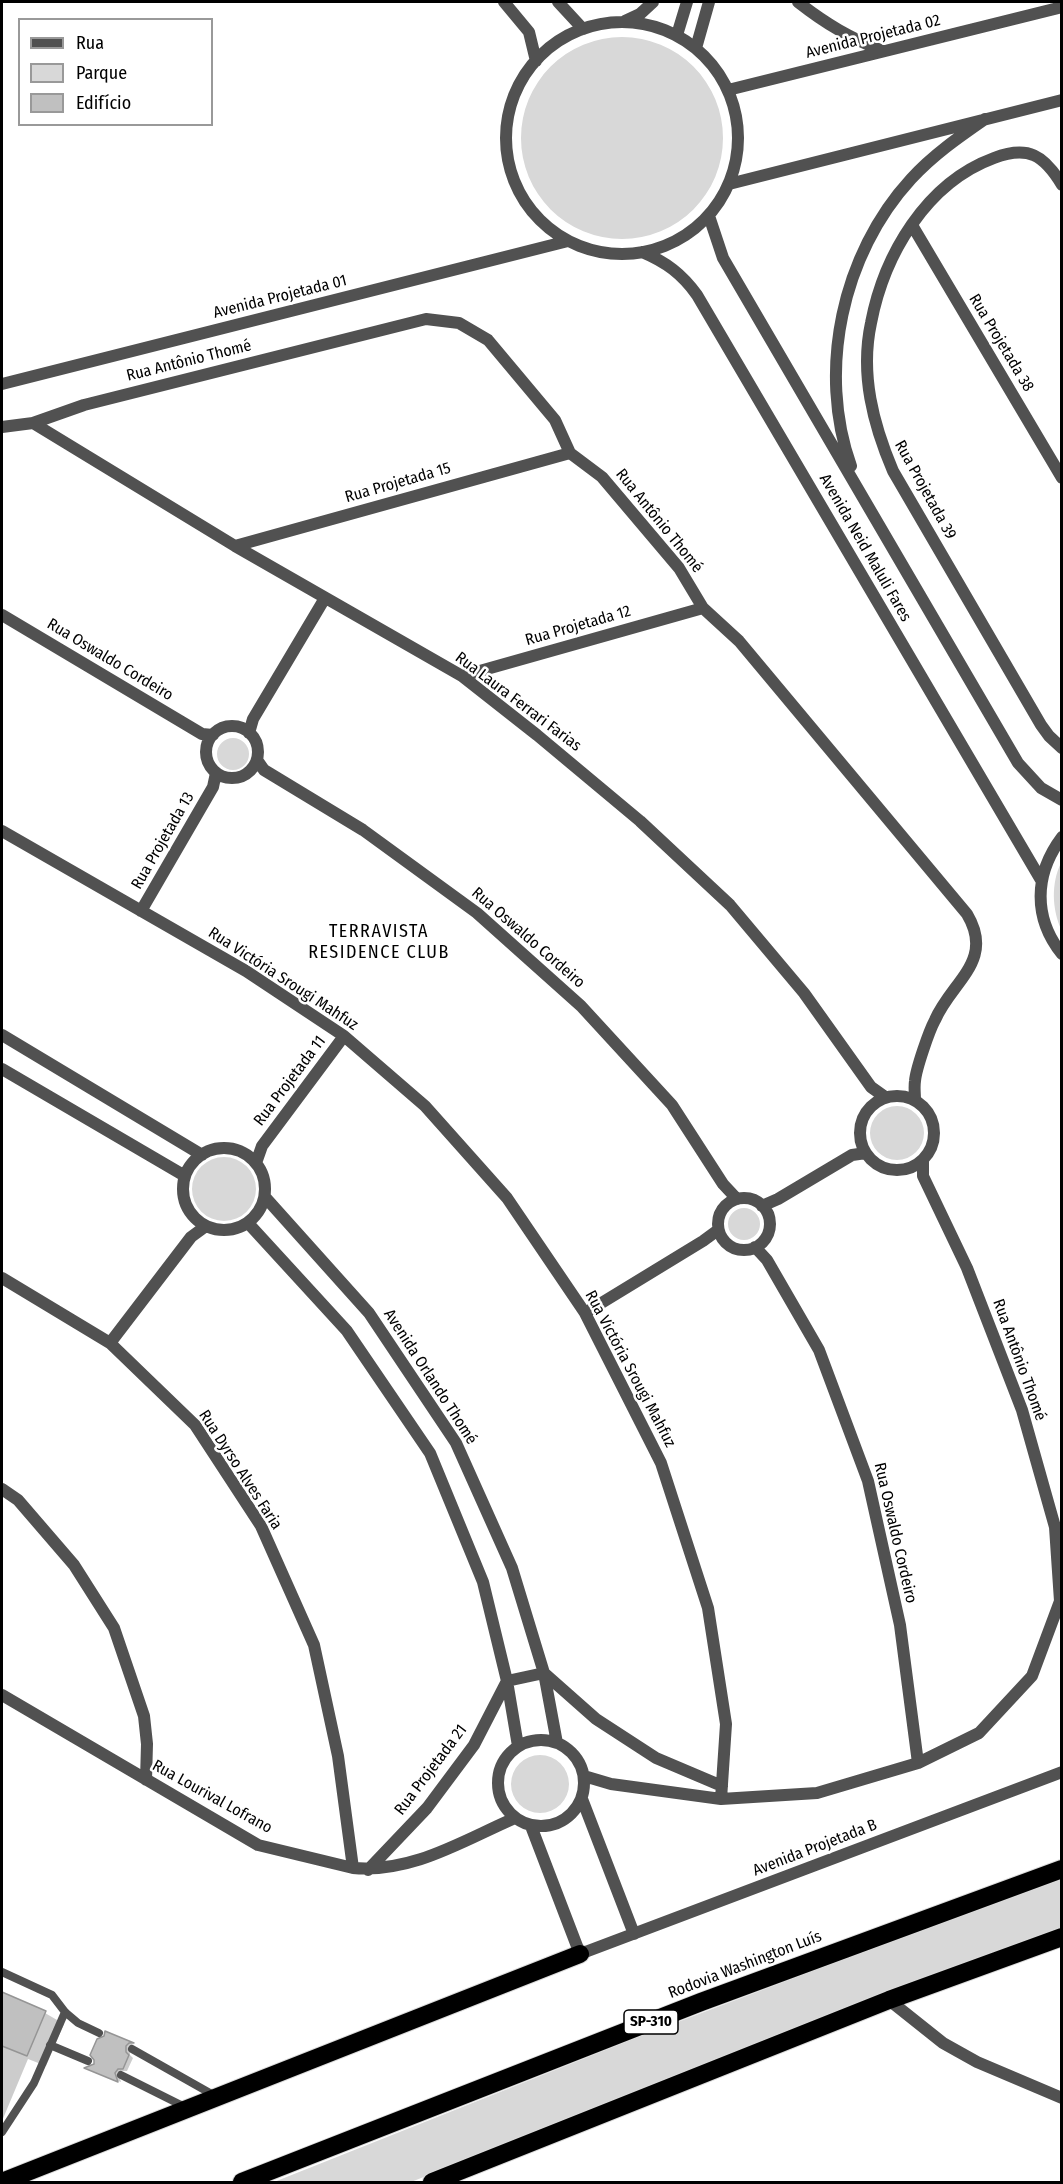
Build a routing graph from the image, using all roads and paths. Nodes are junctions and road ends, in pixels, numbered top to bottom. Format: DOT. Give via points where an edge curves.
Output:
graph roads {
  1 [pos="504,2"];
  2 [pos="558,2"];
  3 [pos="653,2"];
  4 [pos="687,2"];
  5 [pos="709,2"];
  6 [pos="798,2"];
  7 [pos="1062,7"];
  8 [pos="621,22"];
  9 [pos="583,29"];
  10 [pos="677,35"];
  11 [pos="696,48"];
  12 [pos="884,51"];
  13 [pos="536,61"];
  14 [pos="728,90"];
  15 [pos="1062,100"];
  16 [pos="986,119"];
  17 [pos="729,184"];
  18 [pos="1062,185"];
  19 [pos="708,216"];
  20 [pos="912,225"];
  21 [pos="568,241"];
  22 [pos="642,252"];
  23 [pos="2,384"];
  24 [pos="33,423"];
  25 [pos="2,427"];
  26 [pos="570,453"];
  27 [pos="1062,478"];
  28 [pos="862,496"];
  29 [pos="235,546"];
  30 [pos="325,598"];
  31 [pos="704,608"];
  32 [pos="2,615"];
  33 [pos="462,676"];
  34 [pos="245,730"];
  35 [pos="207,737"];
  36 [pos="1062,748"];
  37 [pos="258,766"];
  38 [pos="221,775"];
  39 [pos="1062,800"];
  40 [pos="2,831"];
  41 [pos="1062,837"];
  42 [pos="1041,880"];
  43 [pos="141,911"];
  44 [pos="1062,954"];
  45 [pos="2,1035"];
  46 [pos="344,1036"];
  47 [pos="2,1069"];
  48 [pos="915,1080"];
  49 [pos="871,1087"];
  50 [pos="900,1095"];
  51 [pos="885,1097"];
  52 [pos="915,1100"];
  53 [pos="873,1104"];
  54 [pos="864,1149"];
  55 [pos="202,1155"];
  56 [pos="251,1159"];
  57 [pos="917,1164"];
  58 [pos="185,1176"];
  59 [pos="265,1197"];
  60 [pos="733,1201"];
  61 [pos="765,1210"];
  62 [pos="248,1222"];
  63 [pos="201,1223"];
  64 [pos="720,1234"];
  65 [pos="759,1245"];
  66 [pos="2,1278"];
  67 [pos="585,1313"];
  68 [pos="110,1342"];
  69 [pos="2,1489"];
  70 [pos="544,1673"];
  71 [pos="507,1681"];
  72 [pos="2,1695"];
  73 [pos="558,1743"];
  74 [pos="518,1746"];
  75 [pos="918,1763"];
  76 [pos="1062,1772"];
  77 [pos="584,1776"];
  78 [pos="146,1780"];
  79 [pos="611,1784"];
  80 [pos="721,1793"];
  81 [pos="583,1794"];
  82 [pos="506,1809"];
  83 [pos="515,1818"];
  84 [pos="531,1826"];
  85 [pos="489,1829"];
  86 [pos="352,1868"];
  87 [pos="1062,1869"];
  88 [pos="368,1870"];
  89 [pos="634,1934"];
  90 [pos="1062,1937"];
  91 [pos="580,1954"];
  92 [pos="2,1972"];
  93 [pos="889,2000"];
  94 [pos="65,2012"];
  95 [pos="99,2032"];
  96 [pos="50,2045"];
  97 [pos="132,2049"];
  98 [pos="88,2061"];
  99 [pos="121,2075"];
  100 [pos="218,2097"];
  101 [pos="1062,2098"];
  102 [pos="188,2109"];
  103 [pos="2,2132"];
  104 [pos="2,2182"];
  105 [pos="242,2182"];
  106 [pos="432,2182"];
  1 -- 13 [label="street" via="529,32"];
  2 -- 9 [label="street"];
  3 -- 8 [label="street" via="640,14"];
  4 -- 10 [label="street"];
  5 -- 11 [label="street"];
  6 -- 12 [label="street" via="842,33"];
  7 -- 12 [label="street, Avenida Projetada 02"];
  8 -- 9 [label="street"];
  8 -- 10 [label="street"];
  9 -- 13 [label="street"];
  10 -- 11 [label="street"];
  11 -- 14 [label="street"];
  12 -- 14 [label="street, Avenida Projetada 02"];
  13 -- 21 [label="street" via="515,93 509,111 508,159 525,203 544,224"];
  14 -- 17 [label="street" via="738,127"];
  15 -- 16 [label="street"];
  16 -- 17 [label="street"];
  16 -- 28 [label="street" via="945,146 910,180 881,218 859,261 844,307 836,374 846,450"];
  17 -- 19 [label="street"];
  18 -- 20 [label="street, Rua Projetada 39" via="1048,165 1031,154 1004,154 982,162 943,187"];
  19 -- 22 [label="street" via="678,240"];
  19 -- 28 [label="street, Avenida Neid Maluli Fares" via="723,258"];
  20 -- 27 [label="street, Rua Projetada 38"];
  20 -- 36 [label="street, Rua Projetada 39" via="879,289 870,325 867,363 878,436 892,471 1041,725"];
  21 -- 22 [label="street" via="604,253"];
  21 -- 23 [label="street, Avenida Projetada 01"];
  22 -- 42 [label="street, Avenida Neid Maluli Fares" via="668,264 697,295"];
  24 -- 25 [label="street, Rua Antônio Thomé"];
  24 -- 26 [label="street, Rua Antônio Thomé" via="84,405 426,319 459,323 488,340 555,420"];
  24 -- 29 [label="street, Rua Laura Ferrari Farias"];
  26 -- 29 [label="street, Rua Projetada 15"];
  26 -- 31 [label="street, Rua Antônio Thomé" via="602,477 679,568"];
  28 -- 39 [label="street, Avenida Neid Maluli Fares" via="1018,763 1041,788"];
  29 -- 30 [label="street, Rua Laura Ferrari Farias"];
  30 -- 33 [label="street, Rua Laura Ferrari Farias"];
  30 -- 34 [label="street"];
  31 -- 33 [label="street, Rua Projetada 12"];
  31 -- 48 [label="street, Rua Antônio Thomé" via="739,641 975,927 975,956 935,1019"];
  32 -- 35 [label="street, Rua Oswaldo Cordeiro"];
  33 -- 49 [label="street, Rua Laura Ferrari Farias" via="640,821 730,905 804,993"];
  34 -- 35 [label="street" via="225,727"];
  34 -- 37 [label="street" via="257,745"];
  35 -- 38 [label="street" via="207,759"];
  37 -- 38 [label="street" via="240,777"];
  37 -- 60 [label="street, Rua Oswaldo Cordeiro" via="363,830 477,913 581,1006 672,1105"];
  38 -- 43 [label="street, Rua Projetada 13"];
  40 -- 43 [label="street, Rua Victória Srougi Mahfuz"];
  41 -- 42 [label="street"];
  42 -- 44 [label="street" via="1041,913"];
  43 -- 46 [label="street, Rua Victória Srougi Mahfuz" via="246,971"];
  45 -- 55 [label="street"];
  46 -- 56 [label="street, Rua Projetada 11"];
  46 -- 67 [label="street, Rua Victória Srougi Mahfuz" via="425,1106 507,1198"];
  47 -- 58 [label="street"];
  48 -- 50 [label="street, Rua Antônio Thomé"];
  48 -- 52 [label="street, Rua Antônio Thomé"];
  49 -- 51 [label="street"];
  49 -- 53 [label="street"];
  50 -- 51 [label="street"];
  50 -- 52 [label="street"];
  51 -- 53 [label="street"];
  52 -- 57 [label="street" via="930,1114 935,1133 929,1152"];
  53 -- 54 [label="street" via="862,1119 860,1137"];
  54 -- 57 [label="street" via="891,1170"];
  54 -- 61 [label="street"];
  55 -- 56 [label="street" via="224,1148"];
  55 -- 58 [label="street"];
  56 -- 59 [label="street" via="262,1173"];
  57 -- 75 [label="street, Rua Antônio Thomé" via="967,1268 1022,1410 1055,1527 1060,1601 1032,1676 979,1733"];
  58 -- 63 [label="street" via="184,1200"];
  59 -- 62 [label="street"];
  59 -- 70 [label="street, Avenida Orlando Thomé" via="369,1312 456,1443 512,1568"];
  60 -- 61 [label="street" via="755,1201"];
  60 -- 64 [label="street" via="718,1219"];
  61 -- 65 [label="street" via="769,1229"];
  62 -- 63 [label="street" via="228,1230"];
  62 -- 71 [label="street" via="347,1331 430,1453 483,1582"];
  63 -- 68 [label="street"];
  64 -- 65 [label="street" via="737,1249"];
  64 -- 67 [label="street"];
  65 -- 75 [label="street, Rua Oswaldo Cordeiro" via="819,1350 868,1481 900,1625"];
  66 -- 68 [label="street, Rua Dyrso Alves Faria"];
  67 -- 80 [label="street, Rua Victória Srougi Mahfuz" via="661,1463 708,1608 726,1724"];
  68 -- 86 [label="street, Rua Dyrso Alves Faria" via="195,1425 261,1526 314,1645 338,1756"];
  69 -- 78 [label="street" via="18,1500 74,1565 114,1628 144,1716"];
  70 -- 71 [label="street"];
  70 -- 73 [label="street, Avenida Orlando Thomé"];
  70 -- 80 [label="street" via="596,1719"];
  71 -- 74 [label="street"];
  71 -- 88 [label="street, Rua Projetada 21" via="474,1745 427,1808"];
  72 -- 78 [label="street, Rua Lourival Lofrano"];
  73 -- 74 [label="street" via="544,1740"];
  73 -- 77 [label="street" via="579,1762"];
  74 -- 82 [label="street" via="504,1762 498,1782 499,1796"];
  75 -- 80 [label="street, Rua Antônio Thomé" via="817,1793"];
  76 -- 89 [label="street, Avenida Projetada B"];
  77 -- 79 [label="street, Rua Antônio Thomé"];
  77 -- 81 [label="street"];
  78 -- 86 [label="street, Rua Lourival Lofrano" via="258,1845"];
  79 -- 80 [label="street, Rua Antônio Thomé"];
  79 -- 81 [label="street, Rua Antônio Thomé"];
  81 -- 84 [label="street" via="574,1812 561,1822"];
  81 -- 89 [label="street"];
  82 -- 83 [label="street"];
  82 -- 85 [label="street, Rua Lourival Lofrano"];
  83 -- 84 [label="street"];
  83 -- 85 [label="street, Rua Lourival Lofrano"];
  84 -- 91 [label="street"];
  85 -- 88 [label="street, Rua Lourival Lofrano" via="414,1863"];
  86 -- 88 [label="street, Rua Lourival Lofrano"];
  87 -- 105 [label="highway, Rodovia Washington Luís / SP-310" via="700,2002"];
  89 -- 91 [label="street, Avenida Projetada B"];
  90 -- 93 [label="highway"];
  91 -- 100 [label="highway"];
  92 -- 94 [label="lane" via="51,1995"];
  93 -- 101 [label="street" via="943,2043"];
  93 -- 106 [label="highway"];
  94 -- 95 [label="lane"];
  94 -- 96 [label="lane"];
  96 -- 98 [label="lane"];
  96 -- 103 [label="lane" via="34,2083"];
  97 -- 100 [label="lane"];
  99 -- 102 [label="lane"];
  100 -- 102 [label="highway"];
  102 -- 104 [label="highway"];
}
